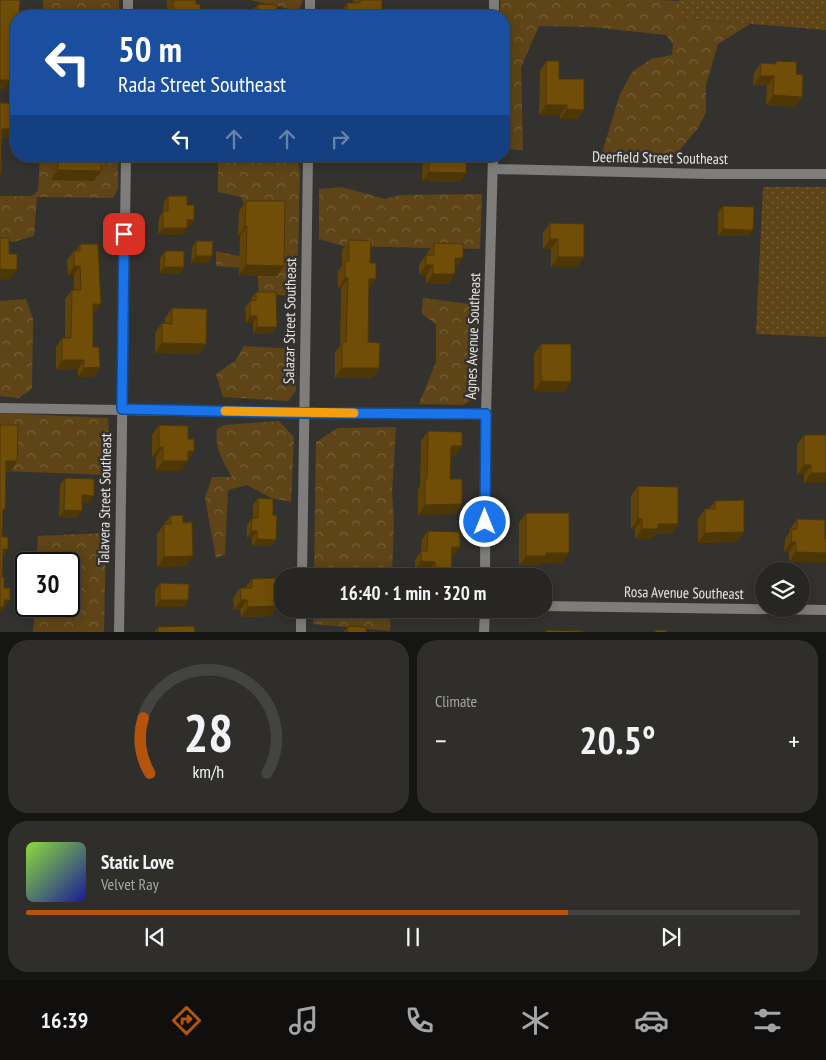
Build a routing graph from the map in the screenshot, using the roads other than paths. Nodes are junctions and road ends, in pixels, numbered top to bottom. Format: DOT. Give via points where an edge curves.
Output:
graph roads {
  1 [pos="126,162"];
  2 [pos="308,162"];
  3 [pos="493,162"];
  4 [pos="493,169"];
  5 [pos="826,174"];
  6 [pos="0,408"];
  7 [pos="122,409"];
  8 [pos="304,413"];
  9 [pos="486,414"];
  10 [pos="302,568"];
  11 [pos="485,568"];
  12 [pos="552,606"];
  13 [pos="826,610"];
  14 [pos="301,618"];
  15 [pos="484,618"];
  16 [pos="118,632"];
  17 [pos="301,632"];
  18 [pos="484,632"];
  1 -- 7 [label="street, Talavera Street Southeast"];
  2 -- 8 [label="street, Salazar Street Southeast"];
  3 -- 4 [label="street, Agnes Avenue Southeast"];
  4 -- 5 [label="street, Deerfield Street Southeast"];
  4 -- 9 [label="street, Agnes Avenue Southeast"];
  6 -- 7 [label="street"];
  7 -- 8 [label="street"];
  7 -- 16 [label="street, Talavera Street Southeast"];
  8 -- 9 [label="street"];
  8 -- 10 [label="street, Salazar Street Southeast"];
  9 -- 11 [label="street, Agnes Avenue Southeast"];
  12 -- 13 [label="street, Rosa Avenue Southeast"];
  14 -- 17 [label="street"];
  15 -- 18 [label="street"];
}
